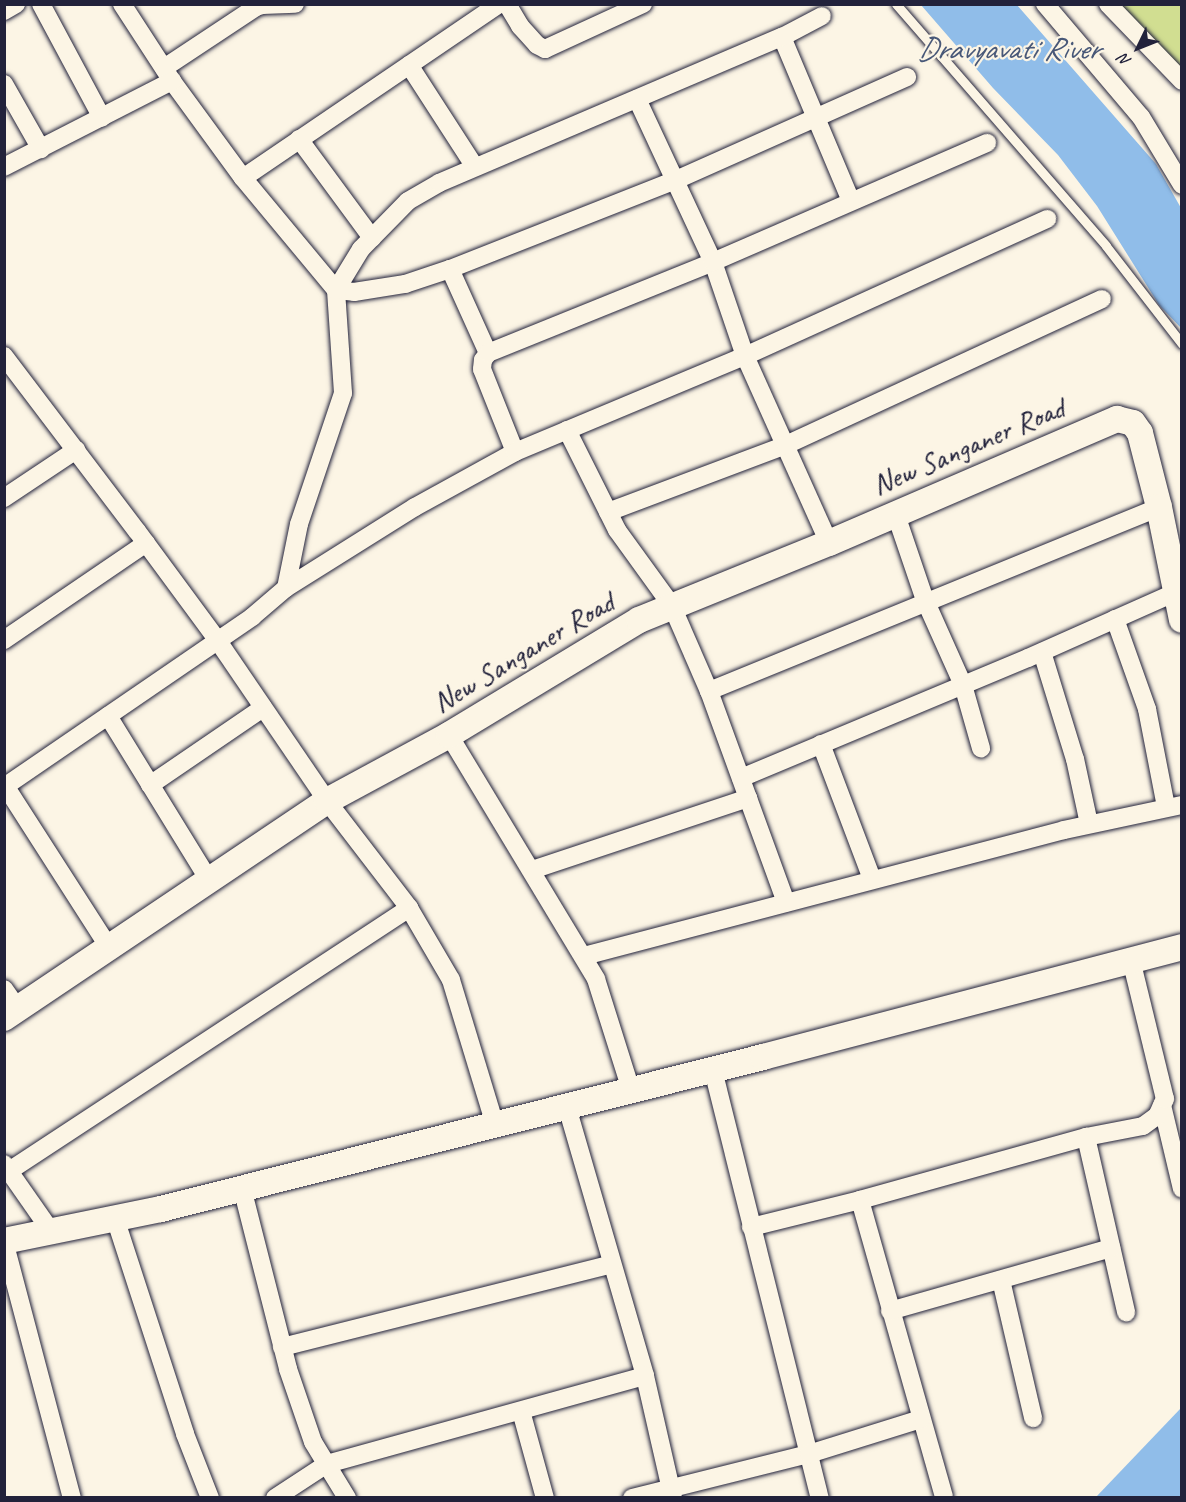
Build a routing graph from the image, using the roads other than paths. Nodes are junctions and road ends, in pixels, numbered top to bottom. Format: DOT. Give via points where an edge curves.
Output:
graph roads {
  1 [pos="16,4"];
  2 [pos="41,4"];
  3 [pos="122,4"];
  4 [pos="295,4"];
  5 [pos="498,4"];
  6 [pos="507,4"];
  7 [pos="644,4"];
  8 [pos="896,4"];
  9 [pos="1045,4"];
  10 [pos="1108,4"];
  11 [pos="4,10"];
  12 [pos="822,16"];
  13 [pos="782,37"];
  14 [pos="409,65"];
  15 [pos="168,75"];
  16 [pos="907,77"];
  17 [pos="1182,81"];
  18 [pos="4,84"];
  19 [pos="637,99"];
  20 [pos="102,118"];
  21 [pos="815,119"];
  22 [pos="299,139"];
  23 [pos="987,143"];
  24 [pos="40,149"];
  25 [pos="475,167"];
  26 [pos="4,168"];
  27 [pos="243,177"];
  28 [pos="676,180"];
  29 [pos="1182,185"];
  30 [pos="851,201"];
  31 [pos="1047,219"];
  32 [pos="372,238"];
  33 [pos="713,262"];
  34 [pos="450,269"];
  35 [pos="336,290"];
  36 [pos="1102,299"];
  37 [pos="1182,344"];
  38 [pos="488,353"];
  39 [pos="745,356"];
  40 [pos="6,361"];
  41 [pos="567,430"];
  42 [pos="786,446"];
  43 [pos="76,450"];
  44 [pos="515,452"];
  45 [pos="4,498"];
  46 [pos="1159,507"];
  47 [pos="608,512"];
  48 [pos="895,512"];
  49 [pos="146,543"];
  50 [pos="829,543"];
  51 [pos="286,588"];
  52 [pos="1176,592"];
  53 [pos="925,600"];
  54 [pos="672,606"];
  55 [pos="1115,619"];
  56 [pos="1182,620"];
  57 [pos="4,640"];
  58 [pos="218,640"];
  59 [pos="1042,652"];
  60 [pos="963,685"];
  61 [pos="709,691"];
  62 [pos="263,708"];
  63 [pos="108,716"];
  64 [pos="450,735"];
  65 [pos="821,744"];
  66 [pos="981,748"];
  67 [pos="741,778"];
  68 [pos="150,785"];
  69 [pos="5,786"];
  70 [pos="748,798"];
  71 [pos="327,801"];
  72 [pos="1174,806"];
  73 [pos="1089,824"];
  74 [pos="532,870"];
  75 [pos="872,879"];
  76 [pos="210,882"];
  77 [pos="786,902"];
  78 [pos="409,908"];
  79 [pos="1182,947"];
  80 [pos="110,949"];
  81 [pos="584,956"];
  82 [pos="1131,960"];
  83 [pos="9,1005"];
  84 [pos="713,1070"];
  85 [pos="631,1090"];
  86 [pos="1162,1105"];
  87 [pos="567,1107"];
  88 [pos="495,1125"];
  89 [pos="1086,1137"];
  90 [pos="7,1167"];
  91 [pos="242,1188"];
  92 [pos="1182,1189"];
  93 [pos="860,1200"];
  94 [pos="115,1218"];
  95 [pos="751,1227"];
  96 [pos="51,1231"];
  97 [pos="4,1241"];
  98 [pos="1110,1248"];
  99 [pos="612,1264"];
  100 [pos="1001,1280"];
  101 [pos="890,1311"];
  102 [pos="1126,1312"];
  103 [pos="282,1347"];
  104 [pos="645,1376"];
  105 [pos="521,1411"];
  106 [pos="1033,1418"];
  107 [pos="921,1419"];
  108 [pos="809,1454"];
  109 [pos="327,1464"];
  110 [pos="671,1492"];
  111 [pos="944,1496"];
  112 [pos="72,1497"];
  113 [pos="208,1497"];
  114 [pos="275,1497"];
  115 [pos="347,1497"];
  116 [pos="545,1497"];
  117 [pos="633,1497"];
  118 [pos="820,1497"];
  1 -- 11 [label="street"];
  2 -- 20 [label="street"];
  3 -- 15 [label="street"];
  4 -- 15 [label="street" via="256,8"];
  5 -- 14 [label="street"];
  6 -- 7 [label="street" via="525,32 545,49"];
  8 -- 37 [label="lane" via="1106,246"];
  9 -- 29 [label="street" via="1141,117"];
  10 -- 17 [label="street"];
  12 -- 13 [label="street"];
  13 -- 19 [label="street"];
  13 -- 21 [label="street"];
  14 -- 22 [label="street"];
  14 -- 25 [label="street"];
  15 -- 20 [label="street"];
  15 -- 27 [label="street"];
  16 -- 21 [label="street"];
  18 -- 24 [label="street"];
  19 -- 25 [label="street"];
  19 -- 28 [label="street"];
  20 -- 24 [label="street"];
  21 -- 28 [label="street"];
  21 -- 30 [label="street"];
  22 -- 27 [label="street"];
  22 -- 32 [label="street"];
  23 -- 30 [label="street"];
  24 -- 26 [label="street"];
  25 -- 32 [label="street" via="408,201"];
  27 -- 35 [label="street"];
  28 -- 33 [label="street"];
  28 -- 34 [label="street"];
  30 -- 33 [label="street"];
  31 -- 39 [label="street"];
  32 -- 35 [label="street"];
  33 -- 38 [label="street"];
  33 -- 39 [label="street"];
  34 -- 35 [label="street" via="427,279 385,288"];
  34 -- 38 [label="street"];
  35 -- 51 [label="street" via="343,393 299,524"];
  36 -- 42 [label="street"];
  38 -- 44 [label="street" via="482,369"];
  39 -- 41 [label="street"];
  39 -- 42 [label="street"];
  40 -- 43 [label="street"];
  41 -- 44 [label="street"];
  41 -- 47 [label="street"];
  42 -- 47 [label="street"];
  42 -- 50 [label="street"];
  43 -- 45 [label="street"];
  43 -- 49 [label="street"];
  44 -- 51 [label="street" via="414,507"];
  46 -- 48 [label="street, New Sanganer Road" via="1140,433 1133,423 1117,418"];
  46 -- 52 [label="street"];
  46 -- 53 [label="street"];
  47 -- 54 [label="street"];
  48 -- 50 [label="street, New Sanganer Road"];
  48 -- 53 [label="street"];
  49 -- 57 [label="street"];
  49 -- 58 [label="street"];
  50 -- 54 [label="street, New Sanganer Road"];
  51 -- 58 [label="street"];
  52 -- 55 [label="street"];
  52 -- 56 [label="street"];
  53 -- 60 [label="street"];
  53 -- 61 [label="street"];
  54 -- 61 [label="street"];
  54 -- 64 [label="street, New Sanganer Road" via="639,620"];
  55 -- 59 [label="street"];
  55 -- 72 [label="street" via="1147,709"];
  58 -- 62 [label="street"];
  58 -- 63 [label="street"];
  59 -- 60 [label="street"];
  59 -- 73 [label="street" via="1075,759"];
  60 -- 65 [label="street"];
  60 -- 66 [label="street"];
  61 -- 67 [label="street"];
  62 -- 68 [label="street"];
  62 -- 71 [label="street"];
  63 -- 68 [label="street"];
  63 -- 69 [label="street"];
  64 -- 71 [label="street, New Sanganer Road"];
  64 -- 74 [label="street"];
  65 -- 67 [label="street"];
  65 -- 75 [label="street"];
  67 -- 70 [label="street"];
  68 -- 76 [label="street"];
  69 -- 80 [label="street"];
  70 -- 74 [label="street"];
  70 -- 77 [label="street"];
  71 -- 76 [label="street, New Sanganer Road"];
  71 -- 78 [label="street"];
  72 -- 73 [label="street"];
  73 -- 75 [label="street"];
  74 -- 81 [label="street"];
  75 -- 77 [label="street"];
  76 -- 80 [label="street, New Sanganer Road"];
  77 -- 81 [label="street"];
  78 -- 88 [label="street" via="451,980"];
  78 -- 90 [label="street"];
  79 -- 82 [label="street"];
  80 -- 83 [label="street, New Sanganer Road"];
  81 -- 85 [label="street" via="596,980"];
  82 -- 84 [label="street"];
  82 -- 86 [label="street" via="1165,1099"];
  84 -- 85 [label="street"];
  84 -- 95 [label="street"];
  85 -- 87 [label="street"];
  86 -- 89 [label="street" via="1143,1126"];
  86 -- 92 [label="street"];
  87 -- 88 [label="street"];
  87 -- 99 [label="street"];
  88 -- 91 [label="street"];
  89 -- 93 [label="street"];
  89 -- 98 [label="street"];
  90 -- 96 [label="street"];
  91 -- 94 [label="street"];
  91 -- 103 [label="street"];
  93 -- 95 [label="street"];
  93 -- 101 [label="street"];
  94 -- 96 [label="street"];
  94 -- 113 [label="street"];
  95 -- 108 [label="street"];
  96 -- 97 [label="street"];
  97 -- 112 [label="street"];
  98 -- 100 [label="street"];
  98 -- 102 [label="street"];
  99 -- 103 [label="street"];
  99 -- 104 [label="street"];
  100 -- 101 [label="street"];
  100 -- 106 [label="street"];
  101 -- 107 [label="street"];
  103 -- 109 [label="street" via="313,1442"];
  104 -- 105 [label="street"];
  104 -- 110 [label="street"];
  105 -- 109 [label="street"];
  105 -- 116 [label="street"];
  107 -- 108 [label="street"];
  107 -- 111 [label="street"];
  108 -- 110 [label="street"];
  108 -- 118 [label="street"];
  109 -- 114 [label="street"];
  109 -- 115 [label="street"];
  110 -- 117 [label="street"];
}
